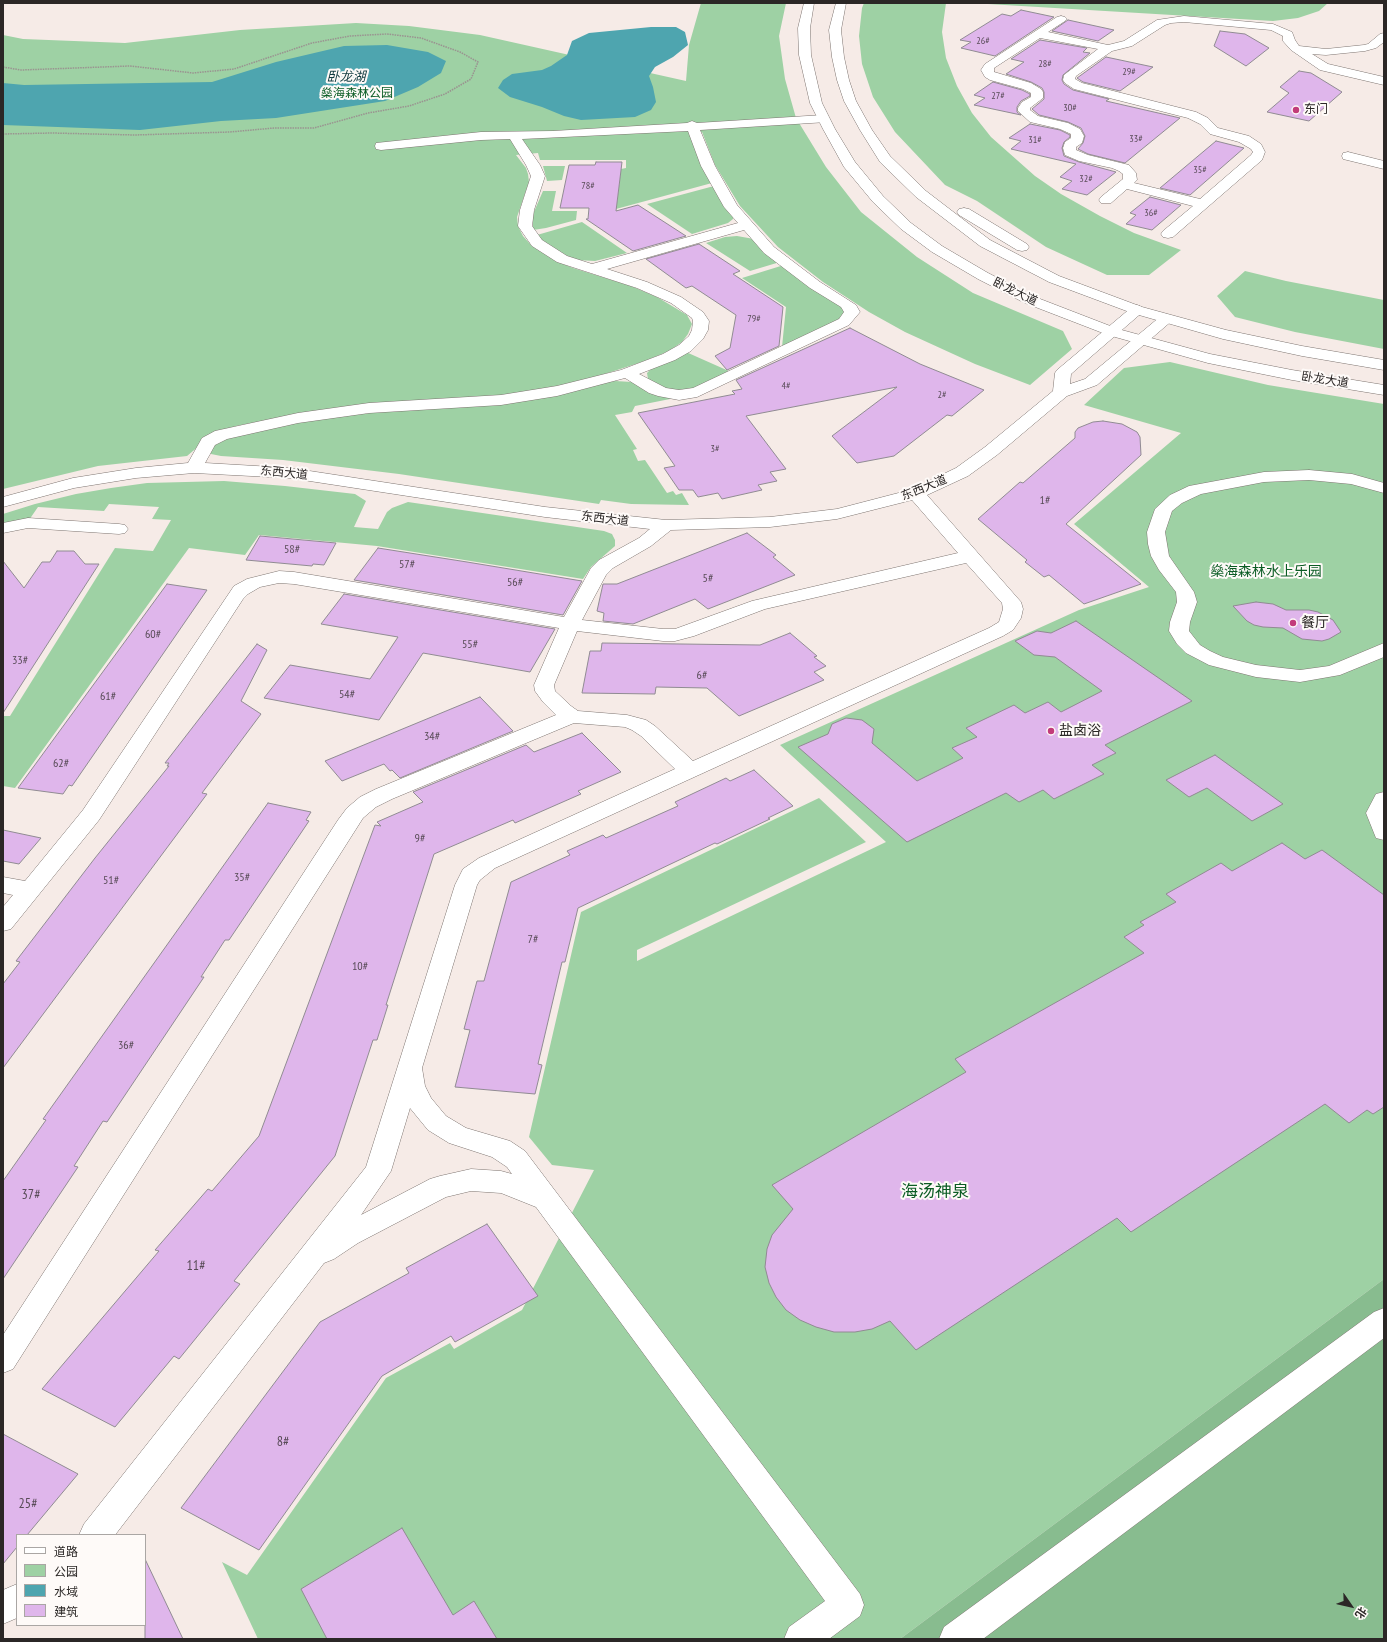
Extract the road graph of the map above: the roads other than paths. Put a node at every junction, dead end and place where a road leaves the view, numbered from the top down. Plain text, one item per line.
1 (809, 3) edge
2 (841, 3) edge
3 (1061, 19) dead end
4 (1039, 34) junction
5 (1384, 36) edge
6 (1293, 46) junction
7 (1108, 48) junction
8 (1326, 52) junction
9 (1317, 62) junction
10 (1384, 81) edge
11 (823, 119) junction
12 (692, 125) junction
13 (513, 135) junction
14 (381, 146) dead end
15 (1348, 156) dead end
16 (1384, 165) edge
17 (1125, 185) junction
18 (1106, 200) dead end
19 (1203, 204) junction
20 (747, 224) junction
21 (1168, 234) dead end
22 (592, 269) junction
23 (1137, 310) junction
24 (1166, 319) junction
25 (1113, 332) junction
26 (1142, 341) junction
27 (1384, 365) edge
28 (627, 373) junction
29 (1384, 390) edge
30 (1061, 393) junction
31 (194, 468) junction
32 (1384, 488) edge
33 (916, 494) junction
34 (3, 502) edge
35 (666, 525) junction
36 (3, 528) edge
37 (119, 529) dead end
38 (971, 556) junction
39 (570, 624) junction
40 (1384, 648) edge
41 (572, 716) junction
42 (690, 771) junction
43 (1384, 799) edge
44 (1384, 833) edge
45 (3, 884) edge
46 (30, 890) junction
47 (3, 923) edge
48 (410, 1068) junction
49 (546, 1200) junction
50 (306, 1266) junction
51 (1384, 1321) edge
52 (3, 1360) edge
53 (96, 1534) edge
54 (16, 1601) edge
55 (3, 1608) edge
56 (801, 1639) edge
57 (956, 1639) edge

1 - 11 main road, 卧龙大道
2 - 23 main road, 卧龙大道
3 - 4 main road
4 - 7 main road
4 - 17 main road
5 - 8 main road
6 - 7 main road
6 - 8 main road
6 - 9 main road
7 - 19 main road
8 - 9 main road
9 - 10 main road
11 - 12 main road
11 - 25 main road, 卧龙大道
12 - 13 main road
12 - 20 main road
13 - 14 main road
13 - 22 main road
15 - 16 main road
17 - 18 main road
17 - 19 main road
19 - 21 main road
20 - 22 main road
20 - 28 main road
22 - 28 main road
23 - 24 main road, 卧龙大道
23 - 25 main road
24 - 26 main road, 东西大道
24 - 27 main road, 卧龙大道
25 - 26 main road, 卧龙大道
25 - 30 main road
26 - 29 main road, 卧龙大道
26 - 30 main road, 东西大道
28 - 31 main road
30 - 33 main road, 东西大道
31 - 34 main road, 东西大道
31 - 35 main road, 东西大道
32 - 40 main road
33 - 35 main road, 东西大道
33 - 38 main road
35 - 39 main road
36 - 37 main road
38 - 39 main road
38 - 42 main road
39 - 41 main road
39 - 46 main road
41 - 42 main road
41 - 52 main road
42 - 48 main road
43 - 44 main road
45 - 46 main road
46 - 47 main road
48 - 49 main road
48 - 50 main road
49 - 50 main road
49 - 56 main road
50 - 53 main road
51 - 57 main road
54 - 55 main road

